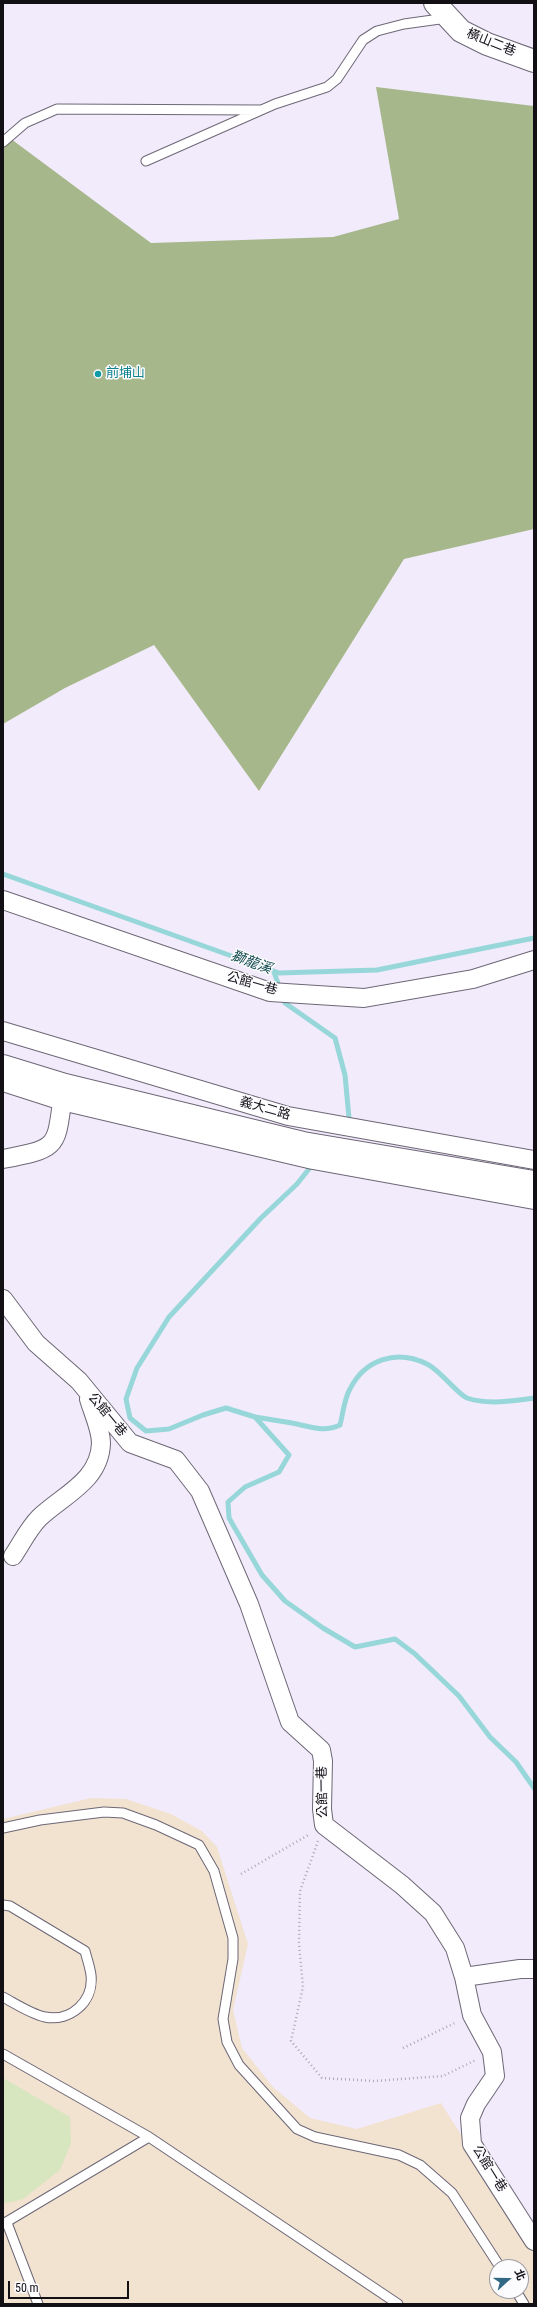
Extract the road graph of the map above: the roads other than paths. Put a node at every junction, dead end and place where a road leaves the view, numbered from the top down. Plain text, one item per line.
1 (441, 11) edge
2 (534, 61) edge
3 (263, 110) junction
4 (3, 142) edge
5 (146, 161) dead end
6 (3, 900) edge
7 (534, 960) edge
8 (3, 1031) edge
9 (3, 1066) edge
10 (3, 1082) edge
11 (64, 1093) junction
12 (3, 1159) edge
13 (534, 1160) edge
14 (534, 1182) edge
15 (534, 1200) edge
16 (3, 1299) edge
17 (79, 1381) junction
18 (13, 1556) dead end
19 (3, 1828) edge
20 (3, 1905) edge
21 (534, 1969) edge
22 (464, 1977) junction
23 (3, 1997) edge
24 (3, 2054) edge
25 (149, 2137) junction
26 (5, 2223) edge
27 (534, 2240) edge
28 (495, 2259) edge
29 (38, 2304) edge
30 (398, 2304) edge

1 - 2 street, 橫山二巷
1 - 3 lane
3 - 4 lane
3 - 5 lane
6 - 7 street, 公館一巷
8 - 13 street, 義大二路
9 - 11 street, 義大二路
10 - 11 street, 義大二路
11 - 12 street
11 - 14 street, 義大二路
11 - 15 street, 義大二路
16 - 17 street, 公館一巷
17 - 18 street
17 - 22 street, 公館一巷
19 - 28 lane
20 - 23 lane
21 - 22 street
22 - 27 street, 公館一巷
24 - 25 lane
25 - 26 lane
25 - 30 lane
26 - 29 lane

